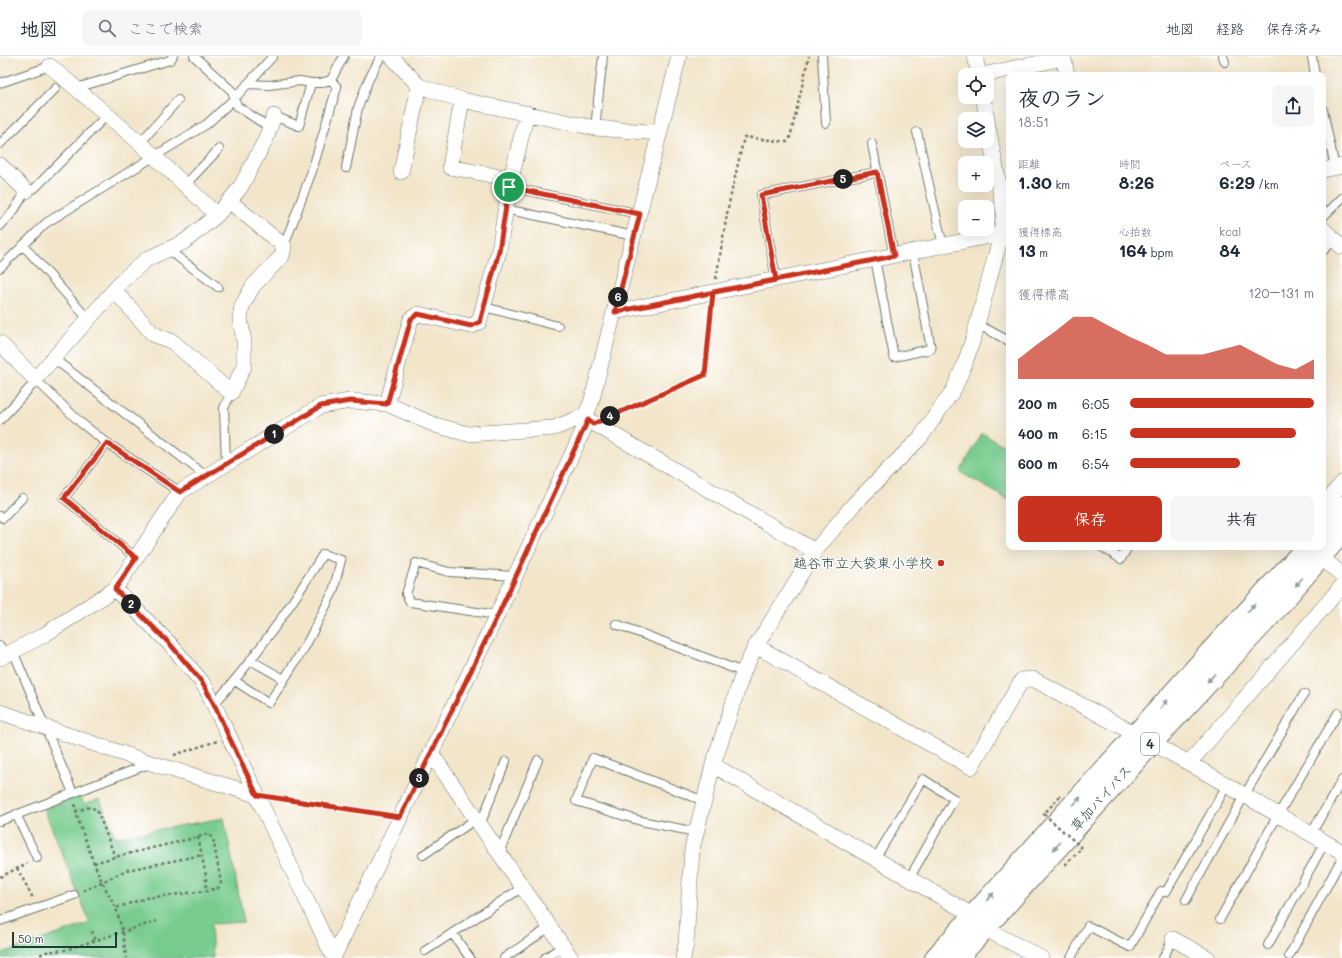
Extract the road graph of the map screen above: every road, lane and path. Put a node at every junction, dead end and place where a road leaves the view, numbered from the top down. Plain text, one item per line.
1 (173, 56) edge
2 (194, 56) edge
3 (344, 56) edge
4 (381, 56) edge
5 (391, 56) edge
6 (603, 56) edge
7 (679, 56) edge
8 (809, 56) edge
9 (822, 56) edge
10 (975, 56) edge
11 (271, 57) edge
12 (1063, 57) edge
13 (1312, 57) dead end
14 (50, 66) joint
15 (977, 68) edge
16 (994, 72) edge
17 (1066, 72) edge
18 (1314, 72) edge
19 (331, 80) junction
20 (0, 83) edge
21 (311, 83) junction
22 (247, 84) junction
23 (419, 86) junction
24 (56, 88) dead end
25 (76, 88) junction
26 (235, 98) junction
27 (178, 100) dead end
28 (462, 100) junction
29 (527, 113) junction
30 (107, 115) junction
31 (272, 122) junction
32 (826, 123) dead end
33 (1326, 127) edge
34 (595, 128) junction
35 (917, 132) dead end
36 (660, 133) junction
37 (140, 143) junction
38 (0, 144) edge
39 (872, 144) dead end
40 (992, 148) edge
41 (219, 149) dead end
42 (154, 156) junction
43 (1, 167) edge
44 (346, 168) dead end
45 (1333, 168) edge
46 (401, 172) dead end
47 (877, 172) junction
48 (510, 183) junction
49 (185, 185) junction
50 (26, 191) junction
51 (1342, 198) edge
52 (229, 201) junction
53 (506, 209) junction
54 (640, 214) junction
55 (1326, 214) edge
56 (218, 215) junction
57 (0, 226) edge
58 (1326, 232) edge
59 (634, 236) junction
60 (1005, 238) edge
61 (1338, 243) edge
62 (23, 245) junction
63 (284, 246) junction
64 (943, 246) junction
65 (167, 249) junction
66 (1326, 249) edge
67 (912, 252) junction
68 (894, 256) junction
69 (875, 259) junction
70 (0, 268) edge
71 (776, 280) junction
72 (218, 287) dead end
73 (114, 290) junction
74 (713, 292) junction
75 (484, 307) junction
76 (615, 312) junction
77 (88, 319) junction
78 (977, 324) junction
79 (558, 326) dead end
80 (1006, 339) edge
81 (0, 343) edge
82 (54, 358) junction
83 (36, 379) junction
84 (231, 394) junction
85 (387, 404) junction
86 (0, 420) edge
87 (589, 420) junction
88 (107, 443) junction
89 (226, 463) junction
90 (206, 476) junction
91 (1342, 483) edge
92 (180, 492) junction
93 (22, 498) dead end
94 (1326, 502) edge
95 (1342, 507) edge
96 (0, 516) edge
97 (1326, 526) edge
98 (1342, 531) edge
99 (1326, 541) edge
100 (815, 550) junction
101 (1107, 550) edge
102 (1126, 550) edge
103 (1312, 550) edge
104 (136, 558) junction
105 (1342, 575) edge
106 (516, 576) junction
107 (1342, 586) edge
108 (115, 589) junction
109 (498, 615) junction
110 (616, 624) dead end
111 (756, 646) junction
112 (5, 652) edge
113 (250, 660) junction
114 (743, 672) junction
115 (284, 679) junction
116 (236, 681) junction
117 (1304, 694) dead end
118 (214, 704) junction
119 (0, 712) edge
120 (1338, 712) dead end
121 (46, 727) junction
122 (229, 737) junction
123 (1144, 739) junction
124 (431, 753) junction
125 (538, 760) dead end
126 (151, 762) junction
127 (506, 762) dead end
128 (1189, 763) junction
129 (713, 765) junction
130 (1342, 780) edge
131 (1227, 786) junction
132 (73, 793) junction
133 (257, 795) junction
134 (1060, 796) dead end
135 (1244, 796) junction
136 (704, 801) junction
137 (75, 811) junction
138 (16, 814) junction
139 (1278, 815) junction
140 (400, 817) junction
141 (0, 821) edge
142 (478, 822) junction
143 (696, 832) junction
144 (1311, 834) junction
145 (198, 837) junction
146 (1325, 842) junction
147 (1342, 852) edge
148 (499, 853) junction
149 (202, 855) junction
150 (423, 855) dead end
151 (115, 857) junction
152 (37, 858) joint
153 (1342, 858) edge
154 (875, 859) junction
155 (94, 863) junction
156 (1064, 866) dead end
157 (17, 868) junction
158 (0, 877) edge
159 (910, 879) junction
160 (102, 882) junction
161 (522, 887) junction
162 (206, 891) junction
163 (74, 895) joint
164 (1186, 900) dead end
165 (38, 908) junction
166 (116, 908) junction
167 (1220, 919) dead end
168 (0, 921) edge
169 (157, 921) dead end
170 (979, 922) junction
171 (550, 927) junction
172 (92, 931) dead end
173 (123, 933) junction
174 (452, 934) junction
175 (1173, 939) joint
176 (95, 941) junction
177 (1268, 945) dead end
178 (425, 951) dead end
179 (567, 952) edge
180 (1289, 956) dead end
181 (334, 957) edge
182 (35, 958) edge
183 (126, 958) edge
184 (470, 958) edge
185 (504, 958) edge
186 (545, 958) edge
187 (683, 958) edge
188 (936, 958) edge
189 (957, 958) edge
190 (1041, 958) edge
191 (1071, 958) edge
192 (1163, 958) edge
193 (1208, 958) edge

1 - 25 lane
2 - 26 lane
3 - 19 lane
4 - 44 lane
5 - 23 street
6 - 34 lane
7 - 36 street
8 - 74 path
9 - 32 lane
10 - 15 street
11 - 22 lane
12 - 16 street
12 - 17 street
13 - 18 lane
14 - 20 lane
14 - 25 street
19 - 21 lane
19 - 63 lane
21 - 22 lane
21 - 31 lane
22 - 26 lane
23 - 28 street
23 - 46 street
24 - 38 lane
25 - 30 street
26 - 31 lane
26 - 42 lane
27 - 37 lane
28 - 29 street
28 - 48 street
29 - 34 street
29 - 48 street
30 - 37 street
30 - 50 lane
31 - 52 street
33 - 45 lane
34 - 36 street
35 - 64 lane
36 - 54 street
37 - 42 street
39 - 47 lane
40 - 60 street
41 - 49 lane
42 - 49 street
42 - 62 lane
43 - 50 street
47 - 68 lane
47 - 71 lane
48 - 53 street
48 - 54 lane
49 - 56 street
50 - 57 lane
51 - 55 lane
52 - 56 street
52 - 63 street
53 - 59 lane
53 - 75 street
54 - 59 street
56 - 65 street
58 - 61 street
59 - 76 street
60 - 64 street
60 - 78 street
61 - 66 lane
62 - 70 lane
62 - 77 lane
63 - 84 street
64 - 67 street
65 - 72 lane
65 - 73 street
67 - 68 street
67 - 69 lane
68 - 69 street
69 - 71 street
71 - 74 street
73 - 77 street
73 - 84 street
74 - 76 street
74 - 87 path
75 - 79 lane
75 - 85 street
76 - 87 street
77 - 82 street
78 - 80 lane
78 - 100 street
81 - 83 street
82 - 83 street
82 - 90 lane
83 - 86 lane
83 - 88 lane
84 - 89 lane
85 - 87 street
85 - 89 street
87 - 100 street
87 - 106 street
88 - 92 lane
88 - 104 lane
89 - 90 street
90 - 92 street
91 - 94 street
92 - 104 street
93 - 96 lane
95 - 97 highway
98 - 99 highway, 草加バイパス / 4
100 - 111 street
101 - 102 lane
103 - 105 street
103 - 123 highway, 草加バイパス / 4
104 - 108 street
106 - 109 street
106 - 109 lane
107 - 128 street
108 - 112 street
108 - 118 street
109 - 124 street
110 - 114 lane
111 - 114 street
111 - 123 street
112 - 121 lane
113 - 115 lane
113 - 115 lane
113 - 116 lane
114 - 129 street
115 - 116 lane
116 - 118 lane
117 - 135 lane
118 - 122 street
119 - 121 street
120 - 139 lane
121 - 126 street
121 - 132 lane
122 - 126 path
122 - 133 street
123 - 128 street
123 - 170 highway, 草加バイパス / 4
124 - 140 street
124 - 142 street
125 - 148 lane
126 - 132 lane
126 - 133 street
127 - 142 lane
128 - 131 street
129 - 136 street
129 - 154 street
130 - 144 lane
131 - 135 street
131 - 191 lane
132 - 137 path
132 - 138 lane
133 - 140 path
133 - 181 street
134 - 156 path, bridge
135 - 139 street
135 - 164 lane
136 - 143 street
136 - 143 lane
137 - 151 path
137 - 155 path
138 - 141 lane
138 - 152 lane
139 - 144 street
139 - 167 lane
140 - 181 street
142 - 148 street
142 - 150 lane
143 - 187 street
144 - 146 street
145 - 149 path
145 - 151 path
145 - 162 path
146 - 147 street
146 - 177 lane
148 - 161 street
149 - 160 path
149 - 162 path
151 - 155 path
152 - 157 path
153 - 180 lane
154 - 159 street
154 - 159 lane
155 - 160 path
157 - 158 path
157 - 165 path
159 - 170 street
160 - 163 path
160 - 166 path
161 - 171 street
161 - 174 lane
162 - 166 path
163 - 165 lane
165 - 168 lane
166 - 173 path
169 - 173 path
170 - 188 highway, 草加バイパス / 4
170 - 189 highway, 草加バイパス / 4
170 - 190 street
171 - 179 street
171 - 185 lane
172 - 176 path
173 - 176 path
173 - 183 path
174 - 178 lane
174 - 184 lane
175 - 192 lane
175 - 193 street
176 - 182 path
179 - 186 lane

